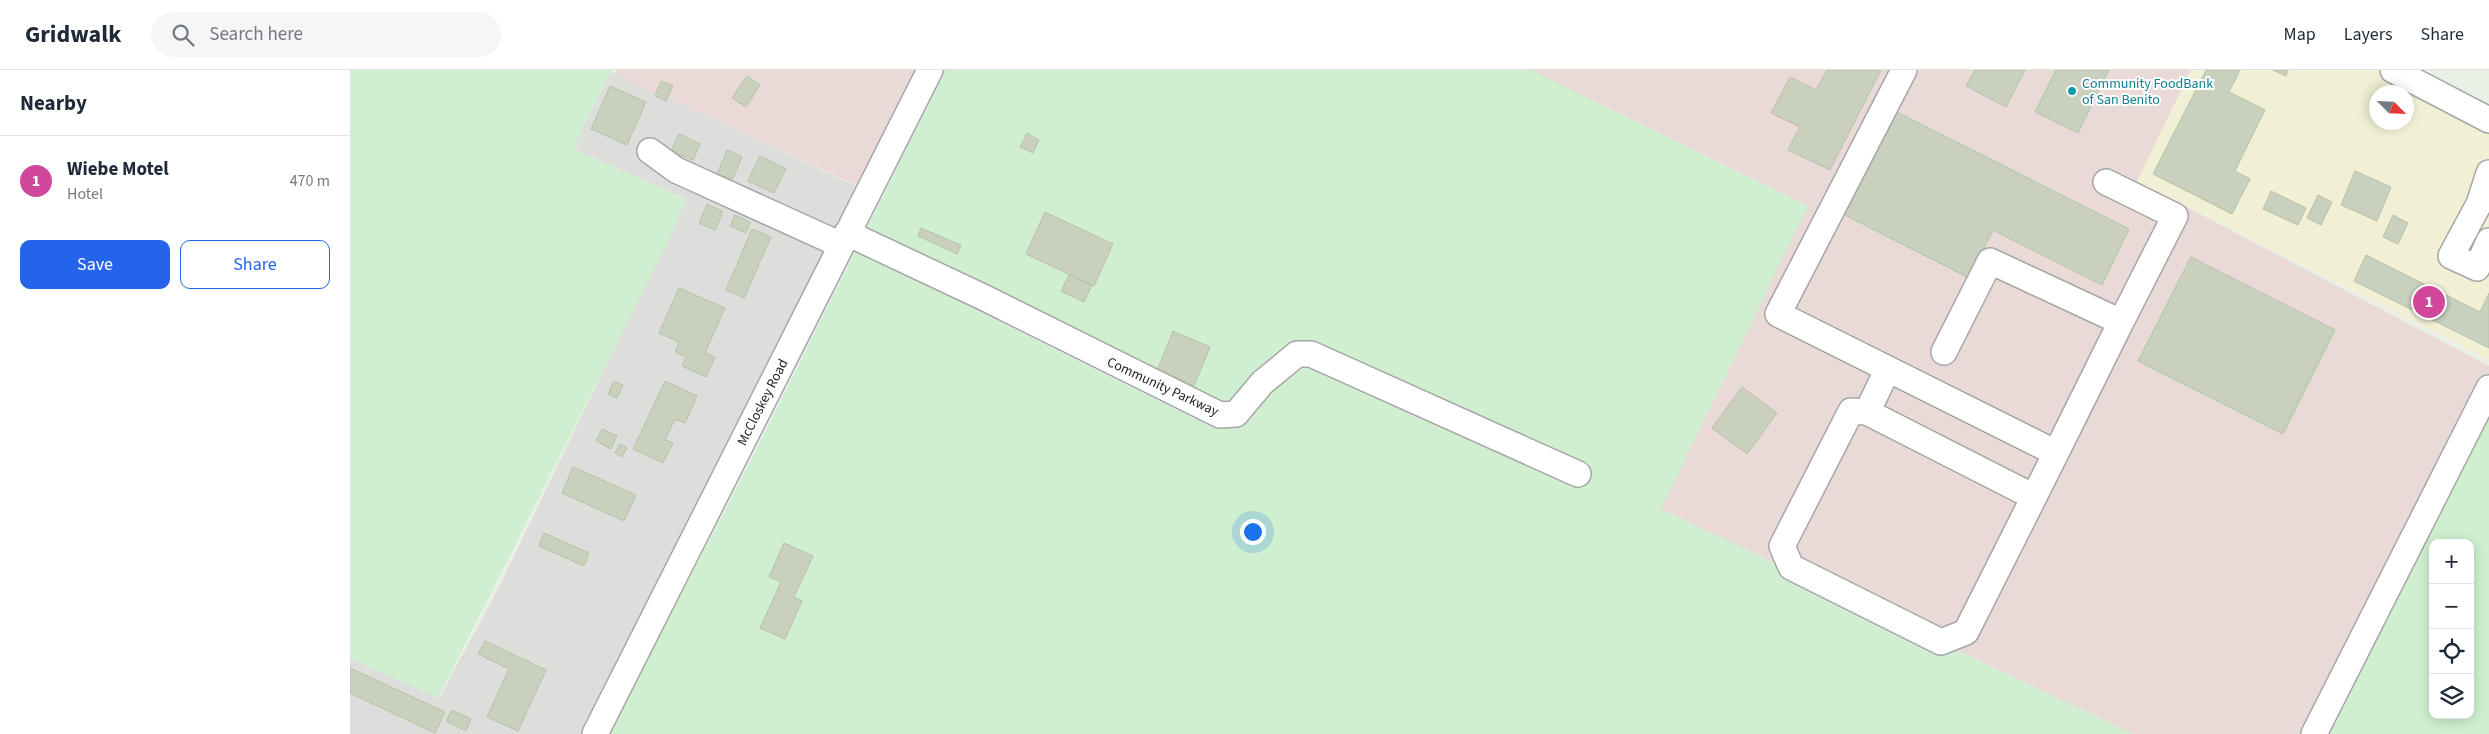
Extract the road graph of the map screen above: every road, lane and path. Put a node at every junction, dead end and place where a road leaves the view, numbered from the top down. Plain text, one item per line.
1 (930, 70) edge
2 (1904, 70) edge
3 (2393, 70) edge
4 (2489, 120) edge
5 (650, 150) dead end
6 (2489, 173) edge
7 (2106, 182) dead end
8 (844, 239) junction
9 (2489, 241) edge
10 (2122, 322) junction
11 (1944, 352) dead end
12 (1888, 370) junction
13 (2489, 388) edge
14 (1868, 412) junction
15 (2056, 453) junction
16 (1578, 474) dead end
17 (2034, 497) junction
18 (595, 734) edge
19 (2314, 734) edge

1 - 8 street, McCloskey Road
2 - 12 street
3 - 4 street
5 - 8 street, Community Parkway
6 - 9 street
7 - 10 street
8 - 16 street, Community Parkway
8 - 18 street, McCloskey Road
10 - 11 street
10 - 15 street
12 - 14 street
12 - 15 street
13 - 19 street
14 - 17 street
14 - 17 street
15 - 17 street

